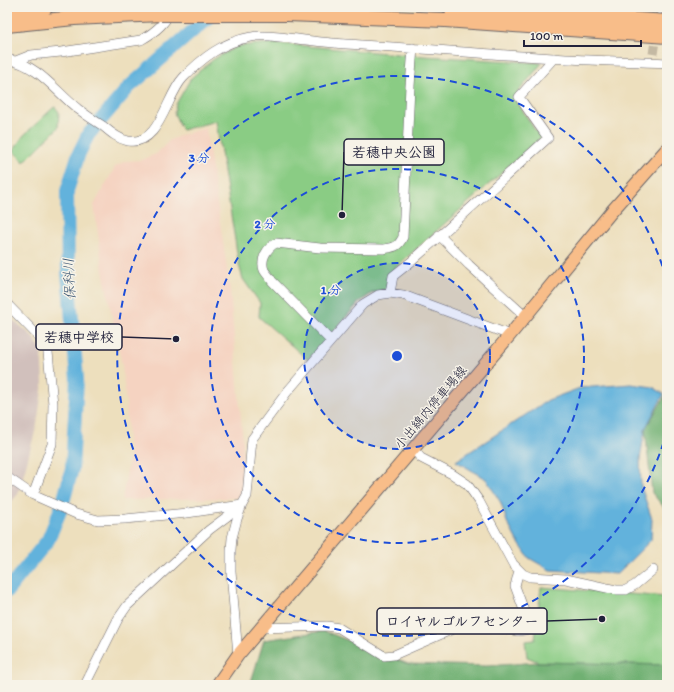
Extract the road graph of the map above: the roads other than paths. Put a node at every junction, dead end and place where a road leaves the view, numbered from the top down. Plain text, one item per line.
1 (46, 7) edge
2 (174, 7) edge
3 (450, 7) edge
4 (7, 11) edge
5 (667, 22) edge
6 (7, 25) edge
7 (667, 36) edge
8 (413, 48) junction
9 (554, 58) junction
10 (11, 60) edge
11 (667, 63) edge
12 (667, 149) edge
13 (439, 235) junction
14 (390, 293) junction
15 (7, 304) edge
16 (525, 316) junction
17 (510, 335) junction
18 (331, 341) junction
19 (413, 449) junction
20 (7, 477) edge
21 (33, 495) junction
22 (242, 505) junction
23 (519, 570) junction
24 (653, 570) dead end
25 (261, 628) junction
26 (238, 655) junction
27 (85, 685) edge
28 (217, 685) edge

1 - 4 highway
2 - 10 street
3 - 5 highway
6 - 7 highway, bridge
8 - 9 street
8 - 10 street
8 - 18 street
9 - 11 street
9 - 13 street
12 - 16 main road, 小出綿内停車場線
13 - 14 street
13 - 16 street
14 - 17 street
14 - 18 street
15 - 21 street
16 - 17 main road, 小出綿内停車場線
17 - 19 main road, 小出綿内停車場線
18 - 22 street
19 - 23 street
19 - 25 main road, 小出綿内停車場線
20 - 21 street
21 - 22 street
22 - 26 street
22 - 27 street
23 - 24 street
23 - 25 street
25 - 26 main road, 小出綿内停車場線
26 - 28 main road, 小出綿内停車場線

